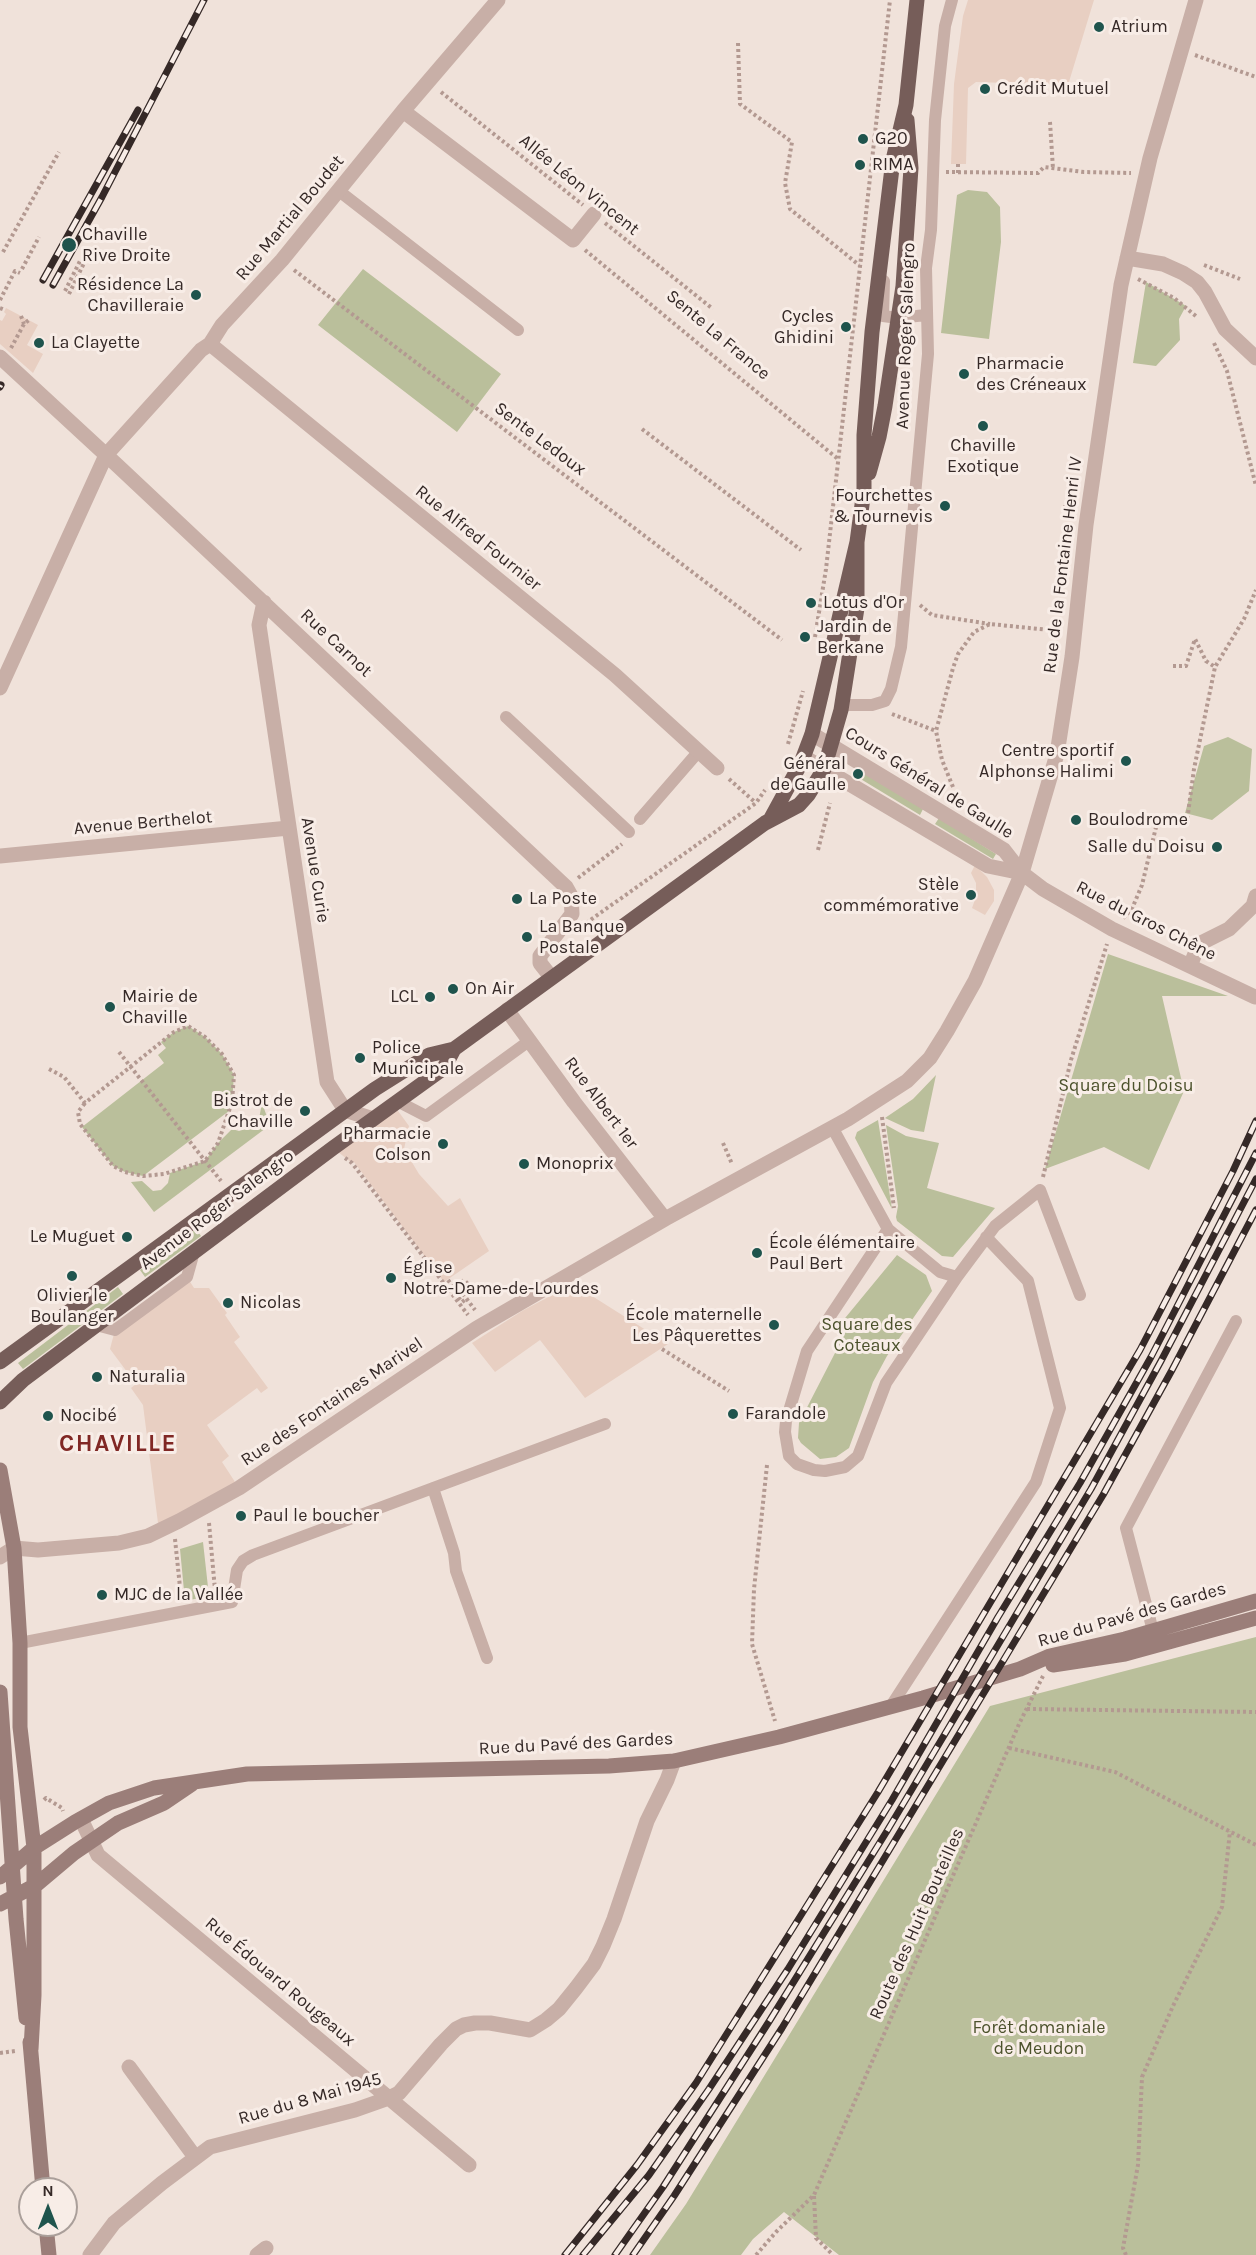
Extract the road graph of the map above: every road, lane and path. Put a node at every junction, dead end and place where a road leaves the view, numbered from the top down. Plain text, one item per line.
1 (498, 0) edge
2 (890, 0) edge
3 (917, 0) edge
4 (952, 0) edge
5 (1196, 0) edge
6 (738, 43) dead end
7 (1181, 50) junction
8 (1256, 77) edge
9 (428, 82) junction
10 (906, 105) junction
11 (403, 111) junction
12 (1050, 122) dead end
13 (59, 152) dead end
14 (911, 162) junction
15 (958, 164) dead end
16 (1053, 169) junction
17 (958, 173) junction
18 (1122, 174) dead end
19 (933, 175) junction
20 (339, 192) junction
21 (594, 214) junction
22 (39, 237) dead end
23 (573, 240) junction
24 (3, 252) dead end
25 (881, 256) junction
26 (83, 260) dead end
27 (282, 260) junction
28 (859, 266) junction
29 (1125, 266) junction
30 (67, 292) dead end
31 (0, 300) edge
32 (0, 308) edge
33 (712, 309) dead end
34 (5, 310) dead end
35 (926, 315) junction
36 (21, 316) dead end
37 (898, 318) junction
38 (29, 320) dead end
39 (1200, 320) dead end
40 (24, 324) junction
41 (518, 330) dead end
42 (1212, 339) dead end
43 (210, 344) junction
44 (5, 353) edge
45 (1256, 358) edge
46 (642, 429) dead end
47 (106, 455) junction
48 (838, 460) junction
49 (1256, 486) edge
50 (864, 490) junction
51 (857, 542) junction
52 (801, 550) dead end
53 (821, 565) dead end
54 (826, 569) junction
55 (1256, 590) edge
56 (918, 599) dead end
57 (1254, 599) edge
58 (264, 602) junction
59 (990, 624) junction
60 (1075, 633) junction
61 (815, 638) dead end
62 (782, 640) dead end
63 (1173, 666) dead end
64 (1215, 667) junction
65 (0, 688) edge
66 (804, 688) dead end
67 (843, 705) junction
68 (872, 705) junction
69 (506, 717) dead end
70 (936, 731) junction
71 (812, 734) junction
72 (832, 746) junction
73 (699, 751) junction
74 (785, 754) dead end
75 (804, 757) junction
76 (717, 768) joint
77 (824, 769) junction
78 (769, 784) dead end
79 (953, 787) dead end
80 (756, 803) junction
81 (830, 803) dead end
82 (640, 819) dead end
83 (770, 820) junction
84 (289, 828) junction
85 (629, 832) joint
86 (818, 850) dead end
87 (0, 856) edge
88 (1022, 873) junction
89 (566, 887) junction
90 (1256, 896) edge
91 (583, 925) dead end
92 (1112, 929) junction
93 (1190, 966) junction
94 (550, 977) junction
95 (1254, 998) dead end
96 (507, 1010) junction
97 (529, 1041) junction
98 (454, 1049) junction
99 (119, 1052) dead end
100 (130, 1067) junction
101 (49, 1069) dead end
102 (879, 1099) junction
103 (397, 1101) junction
104 (85, 1103) junction
105 (345, 1110) junction
106 (373, 1119) junction
107 (832, 1127) junction
108 (723, 1143) dead end
109 (333, 1148) junction
110 (205, 1161) junction
111 (738, 1178) junction
112 (1040, 1190) junction
113 (231, 1193) junction
114 (665, 1218) junction
115 (888, 1229) junction
116 (986, 1237) junction
117 (957, 1277) junction
118 (1080, 1295) dead end
119 (466, 1299) junction
120 (1236, 1321) dead end
121 (473, 1323) junction
122 (662, 1349) dead end
123 (0, 1362) edge
124 (729, 1391) dead end
125 (0, 1402) edge
126 (605, 1424) dead end
127 (767, 1465) dead end
128 (0, 1470) edge
129 (433, 1488) junction
130 (207, 1504) junction
131 (174, 1524) junction
132 (14, 1548) junction
133 (0, 1557) edge
134 (1256, 1601) edge
135 (217, 1606) junction
136 (182, 1611) junction
137 (1256, 1618) edge
138 (1153, 1631) junction
139 (20, 1643) junction
140 (487, 1658) dead end
141 (1048, 1666) junction
142 (1020, 1669) junction
143 (0, 1692) edge
144 (891, 1707) junction
145 (1027, 1709) junction
146 (1256, 1712) edge
147 (779, 1737) junction
148 (1009, 1749) junction
149 (674, 1761) junction
150 (194, 1782) junction
151 (30, 1812) junction
152 (74, 1822) junction
153 (1230, 1831) junction
154 (92, 1841) junction
155 (1256, 1845) edge
156 (34, 1848) junction
157 (13, 1867) junction
158 (0, 1877) edge
159 (36, 1885) junction
160 (15, 1898) junction
161 (0, 1904) edge
162 (31, 2049) junction
163 (129, 2067) dead end
164 (388, 2098) junction
165 (195, 2157) junction
166 (469, 2165) dead end
167 (42, 2177) edge
168 (814, 2195) junction
169 (47, 2237) edge
170 (93, 2254) edge
171 (49, 2255) edge
172 (756, 2255) edge
173 (833, 2255) edge
174 (1126, 2255) edge

1 - 9 street, Rue Martial Boudet
2 - 28 path
3 - 10 main road, Avenue Roger Salengro
4 - 19 lane, Avenue Roger Salengro
5 - 7 street, Rue de la Fontaine Henri IV
6 - 28 path
7 - 8 path
7 - 29 street, Rue de la Fontaine Henri IV
9 - 11 street, Rue Martial Boudet
9 - 21 path, Allée Léon Vincent
10 - 14 main road, Avenue Roger Salengro
10 - 25 main road, Avenue Roger Salengro
11 - 20 street, Rue Martial Boudet
11 - 23 street
12 - 16 path
13 - 24 path
14 - 19 lane
14 - 37 main road, Avenue Roger Salengro
15 - 17 path
16 - 17 path
16 - 18 path
17 - 19 path
19 - 35 lane, Avenue Roger Salengro
20 - 27 street, Rue Martial Boudet
20 - 41 lane
21 - 23 street
21 - 33 path, Allée Léon Vincent
22 - 31 path
23 - 48 path, Sente La France
25 - 37 lane
25 - 50 main road, Avenue Roger Salengro
26 - 30 path
27 - 43 street, Rue Martial Boudet
27 - 62 path, Sente Ledoux
28 - 48 path
29 - 39 path
29 - 45 street
29 - 60 street, Rue de la Fontaine Henri IV
32 - 34 path
35 - 37 lane
35 - 68 lane, Avenue Roger Salengro
36 - 40 path
37 - 50 main road, Avenue Roger Salengro
38 - 40 path
40 - 44 path
42 - 49 path
43 - 47 street, Rue Martial Boudet
43 - 73 street, Rue Alfred Fournier
44 - 47 street, Rue Carnot
46 - 52 path
47 - 58 street, Rue Carnot
47 - 65 street, Rue Martial Boudet
48 - 54 path
50 - 51 main road, Avenue Roger Salengro
51 - 67 main road, Avenue Roger Salengro
51 - 71 main road, Avenue Roger Salengro
53 - 54 path
54 - 61 path
55 - 57 path
56 - 59 path
57 - 64 path
58 - 84 street, Avenue Curie
58 - 89 street, Rue Carnot
59 - 60 path
59 - 70 path
60 - 88 street, Rue de la Fontaine Henri IV
63 - 64 path
64 - 92 path
66 - 74 path
67 - 68 lane
67 - 72 main road, Avenue Roger Salengro
68 - 70 path
69 - 85 lane
70 - 79 path
71 - 72 street, Cours Général de Gaulle
71 - 75 main road, Avenue Roger Salengro
72 - 77 main road, Avenue Roger Salengro
72 - 88 street, Cours Général de Gaulle
73 - 76 street, Rue Alfred Fournier
73 - 82 lane
75 - 77 street, Cours Général de Gaulle
75 - 83 main road, Avenue Roger Salengro
76 - 80 path
77 - 83 main road, Avenue Roger Salengro
77 - 88 street, Cours Général de Gaulle
78 - 80 path
80 - 91 path
81 - 86 path
83 - 94 main road, Avenue Roger Salengro
84 - 87 street, Avenue Berthelot
84 - 105 street, Avenue Curie
85 - 89 path
88 - 92 street, Rue du Gros Chêne
88 - 102 street, Rue de la Fontaine Henri IV
89 - 94 street
90 - 93 street
92 - 93 street, Rue du Gros Chêne
92 - 112 path
93 - 95 street, Rue du Gros Chêne
94 - 96 main road, Avenue Roger Salengro
96 - 97 street, Rue Albert 1er
96 - 98 main road, Avenue Roger Salengro
97 - 103 lane
97 - 114 street, Rue Albert 1er
98 - 103 main road, Avenue Roger Salengro
98 - 105 main road, Avenue Roger Salengro
99 - 100 path
100 - 104 path
100 - 110 path
100 - 110 path
101 - 104 path
102 - 107 street, Rue des Fontaines Marivel
102 - 115 path
103 - 106 main road, Avenue Roger Salengro
104 - 110 path
105 - 106 street
105 - 113 main road, Avenue Roger Salengro
106 - 109 main road, Avenue Roger Salengro
107 - 111 street, Rue des Fontaines Marivel
107 - 115 lane
108 - 111 path
109 - 121 path
109 - 125 main road, Avenue Roger Salengro
110 - 113 path
111 - 114 street, Rue des Fontaines Marivel
112 - 116 lane
112 - 118 lane
113 - 123 main road, Avenue Roger Salengro
114 - 121 street, Rue des Fontaines Marivel
115 - 117 lane
115 - 117 lane
116 - 117 lane
116 - 144 lane
119 - 119 path
119 - 121 path
120 - 138 lane
121 - 130 street, Rue des Fontaines Marivel
122 - 124 path
126 - 129 lane
127 - 147 path
128 - 132 main road
129 - 135 lane
129 - 140 lane
130 - 131 street, Rue des Fontaines Marivel
130 - 135 path
131 - 132 street, Rue des Fontaines Marivel
131 - 136 path
132 - 133 street
132 - 139 main road
134 - 138 main road, Rue du Pavé des Gardes
135 - 136 lane
136 - 139 lane
137 - 141 main road, Rue du Pavé des Gardes
138 - 142 main road, Rue du Pavé des Gardes
139 - 151 main road
141 - 142 main road, Rue du Pavé des Gardes
141 - 145 path, Route des Huit Bouteilles
142 - 144 main road, Rue du Pavé des Gardes
143 - 157 main road
144 - 147 main road, Rue du Pavé des Gardes
145 - 146 path
145 - 148 path, Route des Huit Bouteilles
147 - 149 main road, Rue du Pavé des Gardes
148 - 153 path
148 - 168 path, Route des Huit Bouteilles
149 - 150 main road, Rue du Pavé des Gardes
149 - 164 street, Rue du 8 Mai 1945
150 - 152 main road, Rue du Pavé des Gardes
150 - 154 main road, Rue du Pavé des Gardes
151 - 152 path
151 - 156 main road
152 - 154 street, Rue Édouard Rougeaux
152 - 156 main road, Rue du Pavé des Gardes
153 - 155 path
153 - 174 path
154 - 159 main road, Rue du Pavé des Gardes
154 - 164 street, Rue Édouard Rougeaux
156 - 157 main road, Rue du Pavé des Gardes
156 - 159 main road
157 - 158 main road, Rue du Pavé des Gardes
157 - 160 main road
159 - 160 main road, Rue du Pavé des Gardes
159 - 162 main road
160 - 161 main road, Rue du Pavé des Gardes
160 - 162 main road
162 - 167 main road
163 - 165 street
164 - 165 street, Rue du 8 Mai 1945
164 - 166 street, Rue Édouard Rougeaux
165 - 170 street, Rue du 8 Mai 1945
168 - 172 path
168 - 173 path
169 - 171 main road

